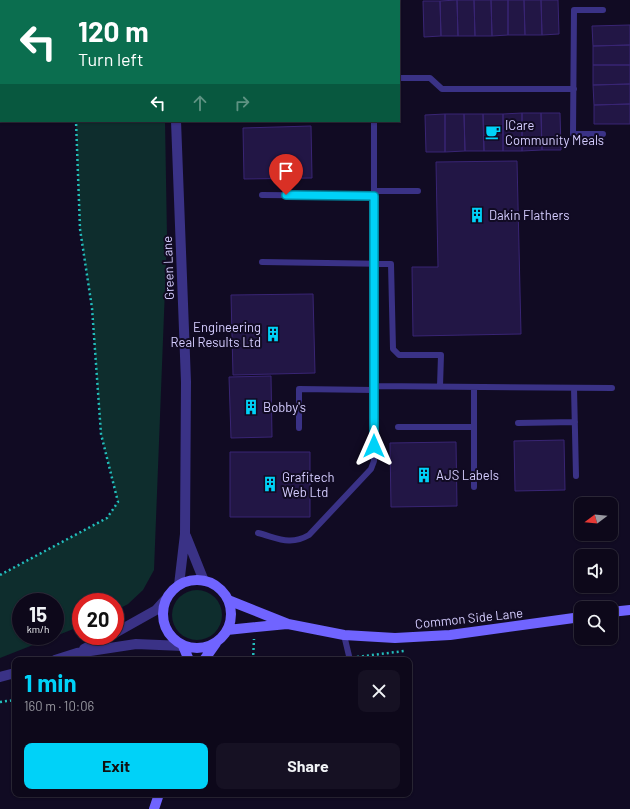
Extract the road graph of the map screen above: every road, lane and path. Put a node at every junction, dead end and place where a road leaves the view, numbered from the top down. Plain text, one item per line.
1 (603, 10) dead end
2 (400, 78) edge
3 (574, 89) junction
4 (76, 122) edge
5 (176, 122) edge
6 (374, 122) edge
7 (603, 134) dead end
8 (418, 191) dead end
9 (374, 194) junction
10 (262, 195) dead end
11 (262, 262) dead end
12 (374, 263) junction
13 (440, 386) junction
14 (474, 387) junction
15 (374, 388) junction
16 (574, 388) junction
17 (612, 388) dead end
18 (575, 422) junction
19 (518, 423) dead end
20 (398, 427) dead end
21 (299, 428) dead end
22 (474, 428) junction
23 (576, 476) dead end
24 (474, 487) dead end
25 (258, 533) dead end
26 (185, 534) junction
27 (0, 575) edge
28 (204, 581) junction
29 (179, 585) junction
30 (165, 600) junction
31 (228, 600) junction
32 (630, 610) edge
33 (618, 611) edge
34 (574, 618) edge
35 (288, 624) junction
36 (124, 628) edge
37 (255, 628) junction
38 (227, 630) junction
39 (344, 635) junction
40 (216, 643) junction
41 (92, 645) edge
42 (183, 646) junction
43 (405, 651) dead end
44 (77, 653) junction
45 (64, 657) edge
46 (188, 657) edge
47 (206, 657) edge
48 (253, 657) edge
49 (350, 657) edge
50 (364, 657) edge
51 (12, 673) edge
52 (0, 677) edge
53 (12, 700) edge
54 (0, 702) edge
55 (158, 797) edge
56 (154, 809) edge

1 - 3 lane
2 - 3 lane
3 - 7 lane
4 - 27 path
5 - 26 street, Green Lane
6 - 9 lane
8 - 9 lane
9 - 10 lane
9 - 12 lane
11 - 12 lane
12 - 13 lane
12 - 15 lane
13 - 14 lane
13 - 15 lane
14 - 16 lane
14 - 22 lane
15 - 21 lane
15 - 25 lane
16 - 17 lane
16 - 18 lane
18 - 19 lane
18 - 23 lane
20 - 22 lane
22 - 24 lane
26 - 28 street, Green Lane
26 - 29 street, Green Lane
28 - 29 main road
28 - 31 main road
29 - 30 main road
30 - 36 street
30 - 42 main road
31 - 35 main road, Common Side Lane
31 - 38 main road
32 - 33 main road
34 - 39 main road, Common Side Lane
35 - 37 main road, Common Side Lane
35 - 39 main road, Common Side Lane
37 - 38 main road, Common Side Lane
37 - 48 path
38 - 40 main road
39 - 49 lane
40 - 42 main road
40 - 47 main road
41 - 44 street
42 - 44 street
42 - 46 main road
43 - 50 path
44 - 45 street
51 - 52 street
53 - 54 path
55 - 56 main road

